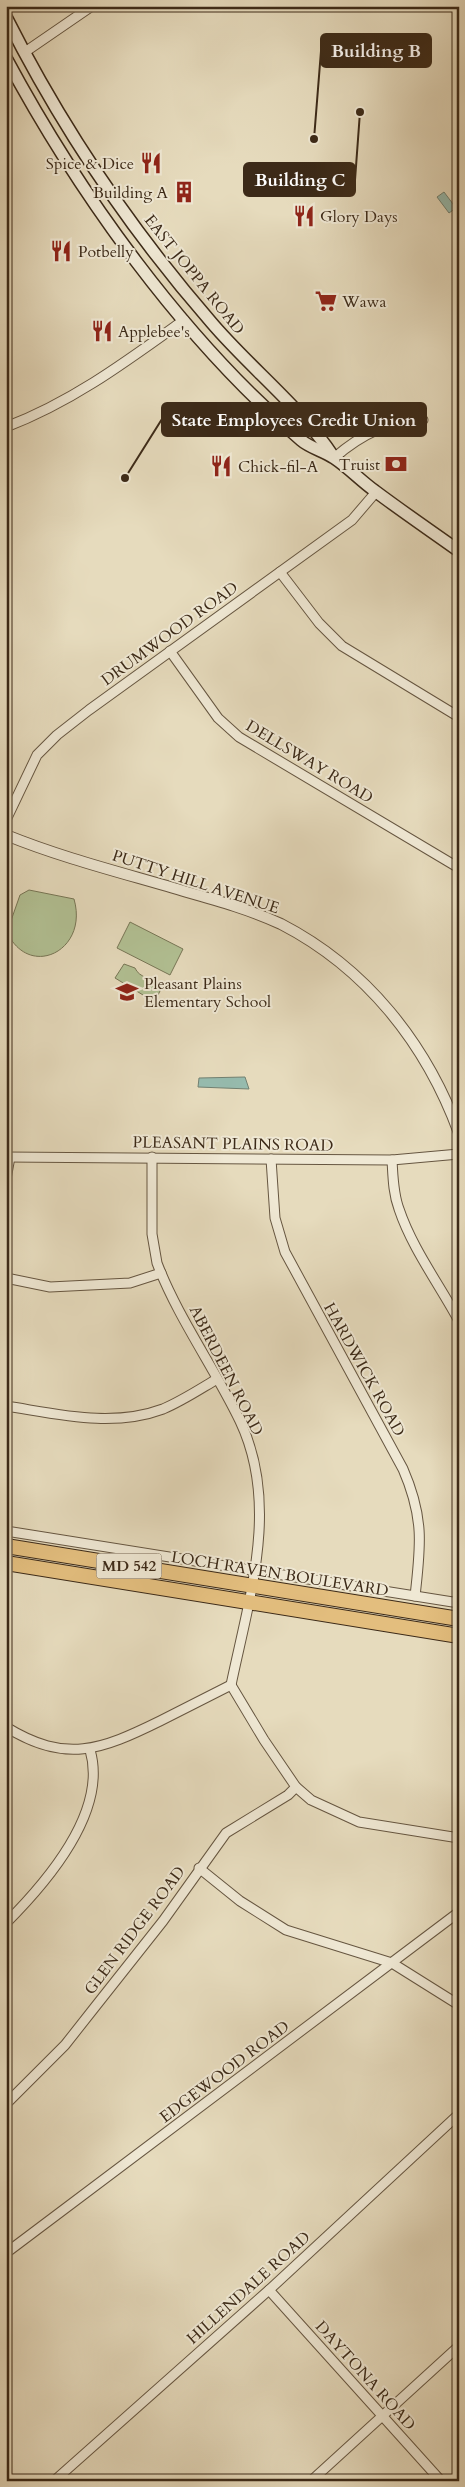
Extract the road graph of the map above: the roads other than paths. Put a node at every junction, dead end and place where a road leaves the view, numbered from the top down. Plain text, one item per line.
1 (92, 6) edge
2 (6, 17) edge
3 (25, 52) junction
4 (6, 58) edge
5 (64, 121) junction
6 (48, 131) junction
7 (200, 309) junction
8 (184, 320) junction
9 (423, 420) dead end
10 (6, 427) edge
11 (334, 458) junction
12 (376, 492) junction
13 (459, 551) edge
14 (280, 572) junction
15 (170, 651) junction
16 (459, 717) edge
17 (6, 820) edge
18 (6, 835) edge
19 (459, 868) edge
20 (459, 1133) edge
21 (459, 1154) edge
22 (8, 1157) edge
23 (152, 1157) junction
24 (271, 1159) junction
25 (392, 1160) junction
26 (6, 1179) edge
27 (161, 1273) junction
28 (6, 1278) edge
29 (459, 1321) edge
30 (217, 1379) junction
31 (6, 1406) edge
32 (6, 1531) edge
33 (6, 1546) edge
34 (6, 1564) edge
35 (253, 1579) junction
36 (415, 1596) junction
37 (248, 1602) junction
38 (459, 1603) edge
39 (459, 1619) edge
40 (459, 1636) edge
41 (231, 1684) junction
42 (6, 1727) edge
43 (90, 1750) junction
44 (296, 1787) junction
45 (459, 1838) edge
46 (200, 1868) junction
47 (459, 1912) edge
48 (6, 1923) edge
49 (392, 1963) junction
50 (459, 2006) edge
51 (6, 2104) edge
52 (459, 2114) edge
53 (6, 2253) edge
54 (269, 2290) junction
55 (459, 2346) edge
56 (382, 2416) junction
57 (54, 2481) edge
58 (310, 2481) edge
59 (441, 2481) edge

1 - 3 street
2 - 3 main road, EAST JOPPA ROAD
3 - 5 main road, EAST JOPPA ROAD
4 - 6 main road, EAST JOPPA ROAD
5 - 6 main road
5 - 7 main road, EAST JOPPA ROAD
6 - 8 main road, EAST JOPPA ROAD
7 - 8 main road
7 - 11 main road, EAST JOPPA ROAD
8 - 10 street
8 - 11 main road, EAST JOPPA ROAD
9 - 11 street
11 - 12 main road, EAST JOPPA ROAD
12 - 13 main road, EAST JOPPA ROAD
12 - 14 street, DRUMWOOD ROAD
14 - 15 street, DRUMWOOD ROAD
14 - 16 street
15 - 17 street, DRUMWOOD ROAD
15 - 19 street, DELLSWAY ROAD
18 - 20 street, PUTTY HILL AVENUE
21 - 25 street, PLEASANT PLAINS ROAD
22 - 23 street, PLEASANT PLAINS ROAD
22 - 26 street
23 - 24 street, PLEASANT PLAINS ROAD
23 - 27 street, ABERDEEN ROAD
24 - 25 street, PLEASANT PLAINS ROAD
24 - 36 street, HARDWICK ROAD
25 - 29 street
27 - 28 street
27 - 30 street, ABERDEEN ROAD
30 - 31 street
30 - 35 street, ABERDEEN ROAD
32 - 35 street, LOCH RAVEN BOULEVARD
33 - 35 main road, LOCH RAVEN BOULEVARD / MD 542
34 - 37 main road, LOCH RAVEN BOULEVARD / MD 542
35 - 36 street, LOCH RAVEN BOULEVARD
35 - 37 street, ABERDEEN ROAD
35 - 39 main road, LOCH RAVEN BOULEVARD / MD 542
36 - 38 street, LOCH RAVEN BOULEVARD
37 - 40 main road, LOCH RAVEN BOULEVARD / MD 542
37 - 41 street, ABERDEEN ROAD
41 - 43 street
41 - 44 street
42 - 43 street
43 - 48 street
44 - 45 street
44 - 46 street, GLEN RIDGE ROAD
46 - 49 street
46 - 51 street, GLEN RIDGE ROAD
47 - 49 street, EDGEWOOD ROAD
49 - 50 street
49 - 53 street, EDGEWOOD ROAD
52 - 54 street, HILLENDALE ROAD
54 - 56 street, DAYTONA ROAD
54 - 57 street, HILLENDALE ROAD
55 - 56 street
56 - 58 street
56 - 59 street, DAYTONA ROAD

